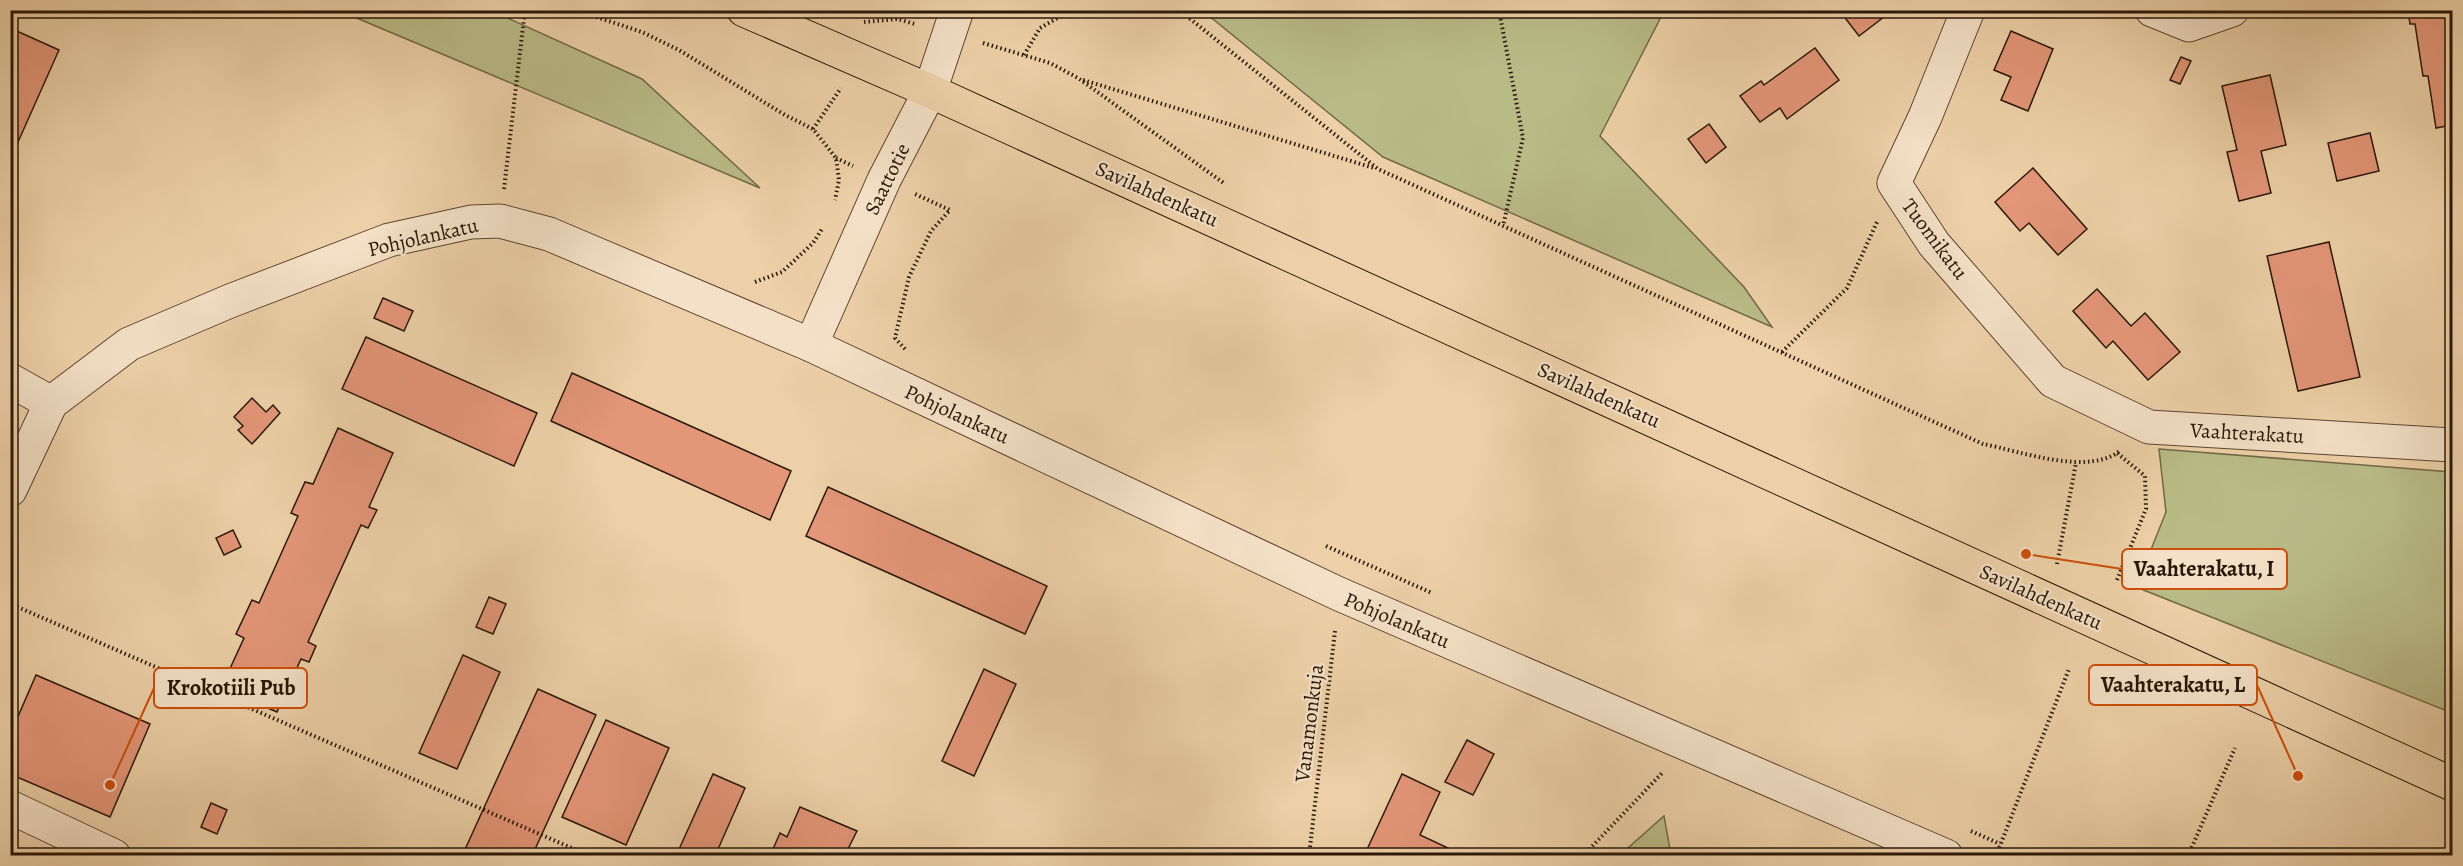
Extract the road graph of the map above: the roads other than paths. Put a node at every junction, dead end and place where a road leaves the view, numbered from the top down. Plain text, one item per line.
1 (744, 10) edge
2 (957, 10) edge
3 (1968, 10) edge
4 (2152, 10) edge
5 (2232, 10) edge
6 (930, 90) junction
7 (811, 345) junction
8 (10, 380) edge
9 (2053, 381) joint
10 (51, 403) junction
11 (2452, 445) edge
12 (10, 490) edge
13 (2452, 784) edge
14 (10, 807) edge
15 (114, 855) edge
16 (1946, 855) edge

1 - 6 main road, Savilahdenkatu
2 - 6 street, Saattotie
3 - 9 street, Tuomikatu
4 - 5 street
6 - 7 street, Saattotie
6 - 13 main road, Savilahdenkatu
7 - 10 street, Pohjolankatu
7 - 16 street, Pohjolankatu
8 - 10 street
9 - 11 street, Vaahterakatu
10 - 12 street, Pohjolankatu
14 - 15 street

